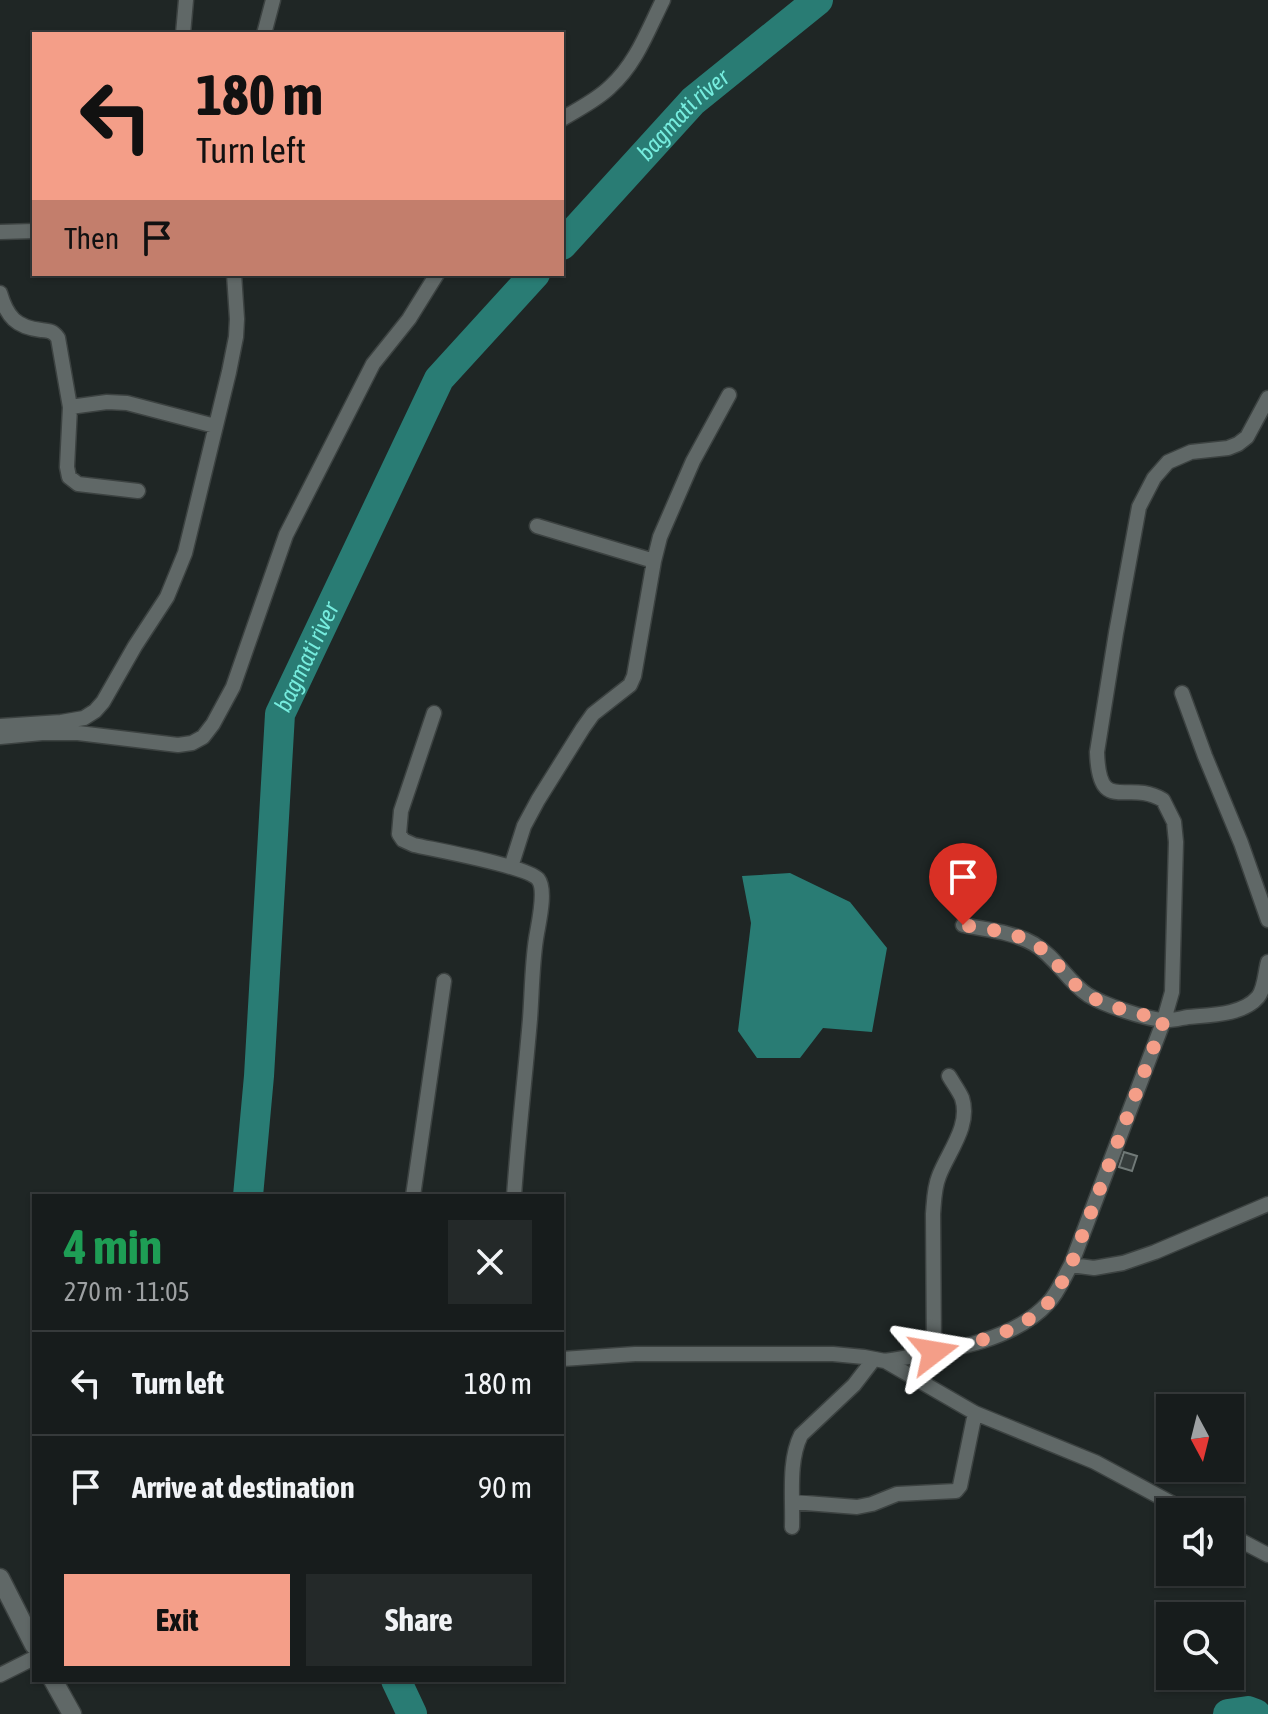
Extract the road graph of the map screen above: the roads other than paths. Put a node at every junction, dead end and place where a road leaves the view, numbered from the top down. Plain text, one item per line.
1 (186, 0) edge
2 (273, 0) edge
3 (663, 0) edge
4 (183, 32) edge
5 (265, 32) edge
6 (564, 118) edge
7 (32, 231) edge
8 (0, 232) edge
9 (234, 276) edge
10 (436, 276) edge
11 (0, 293) edge
12 (729, 395) dead end
13 (1268, 398) edge
14 (70, 407) junction
15 (215, 426) junction
16 (138, 491) dead end
17 (537, 526) dead end
18 (654, 561) junction
19 (1182, 693) dead end
20 (434, 713) dead end
21 (0, 726) edge
22 (0, 737) edge
23 (511, 867) junction
24 (1268, 920) edge
25 (963, 925) dead end
26 (1268, 962) edge
27 (444, 981) dead end
28 (1264, 993) edge
29 (1164, 1020) junction
30 (949, 1076) dead end
31 (413, 1194) edge
32 (514, 1194) edge
33 (1268, 1204) edge
34 (1071, 1265) junction
35 (934, 1352) junction
36 (564, 1359) edge
37 (880, 1360) junction
38 (975, 1413) junction
39 (1162, 1498) edge
40 (793, 1502) junction
41 (792, 1527) dead end
42 (1244, 1542) edge
43 (1268, 1555) edge
44 (0, 1578) edge
45 (32, 1641) edge
46 (32, 1659) edge
47 (0, 1675) edge
48 (54, 1682) edge
49 (72, 1714) edge

1 - 4 street
2 - 5 street
3 - 6 street
7 - 8 street
9 - 15 street
10 - 22 street
11 - 14 street
12 - 18 street
13 - 29 street
14 - 15 street
14 - 16 street
15 - 21 street
17 - 18 street
18 - 23 street
19 - 24 street
20 - 23 street
23 - 32 street
25 - 29 street
26 - 28 street
27 - 31 street
28 - 29 street
29 - 34 street
30 - 35 street
33 - 34 street
34 - 35 street
35 - 37 street
36 - 37 street
37 - 38 street
37 - 40 street
38 - 39 street
38 - 40 street
40 - 41 street
42 - 43 street
44 - 45 street
46 - 47 street
48 - 49 street

